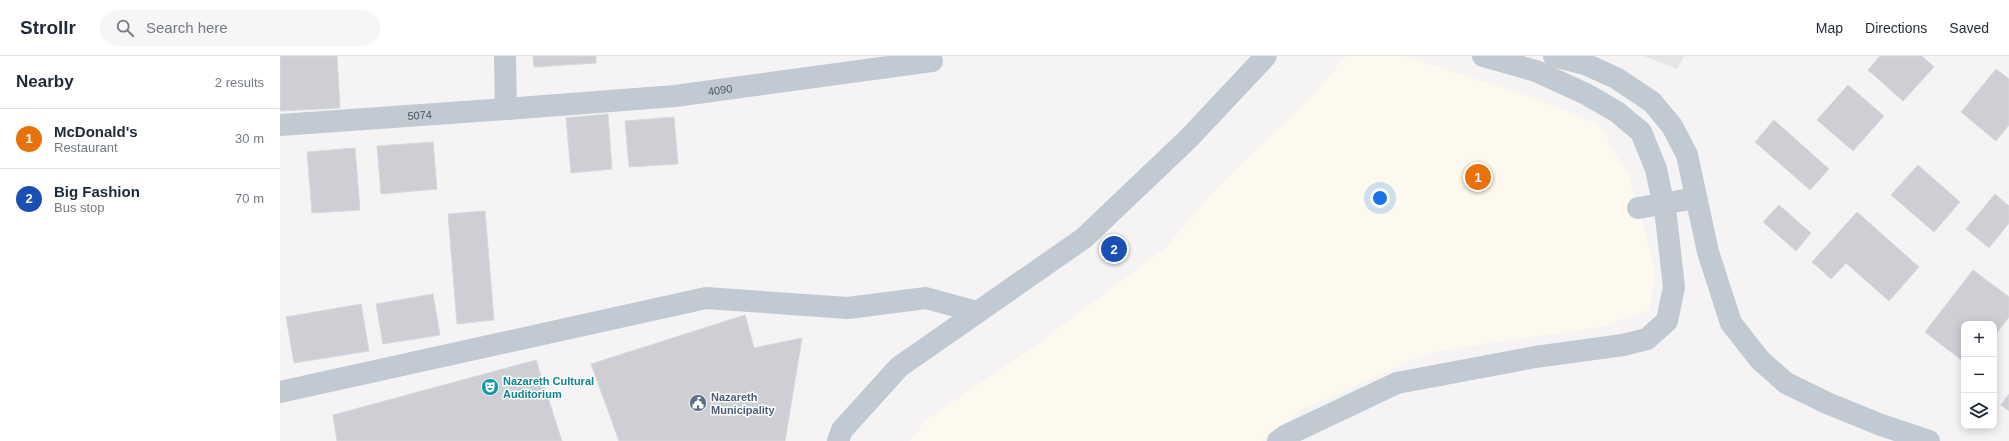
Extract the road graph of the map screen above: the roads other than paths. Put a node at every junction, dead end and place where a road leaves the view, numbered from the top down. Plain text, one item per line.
1 (505, 56) edge
2 (1266, 56) edge
3 (1483, 56) edge
4 (1554, 56) edge
5 (932, 61) dead end
6 (506, 109) junction
7 (280, 125) edge
8 (1696, 198) junction
9 (1638, 208) dead end
10 (977, 312) junction
11 (280, 392) edge
12 (838, 441) edge
13 (1278, 441) edge
14 (1929, 441) edge

1 - 6 street
2 - 10 street
3 - 13 street
4 - 8 street
5 - 6 street, 4090
6 - 7 street, 5074
8 - 9 street, bridge
8 - 14 street
10 - 11 street
10 - 12 street

